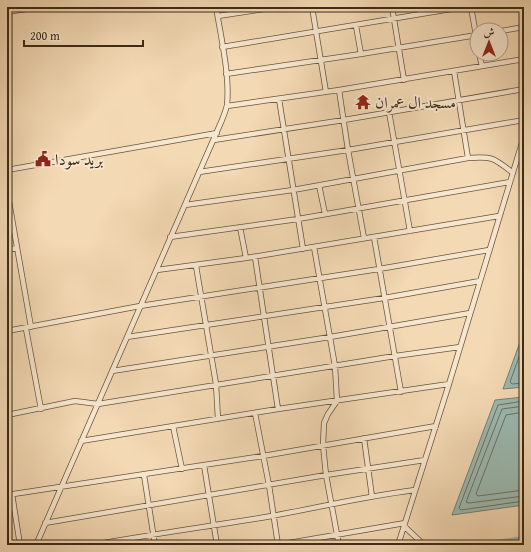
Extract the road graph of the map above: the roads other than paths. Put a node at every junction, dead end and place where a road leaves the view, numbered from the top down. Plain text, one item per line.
1 (39, 7) edge
2 (216, 7) edge
3 (278, 7) edge
4 (312, 7) edge
5 (392, 7) edge
6 (463, 7) edge
7 (471, 7) edge
8 (7, 12) edge
9 (218, 16) junction
10 (394, 19) junction
11 (474, 22) edge
12 (356, 26) junction
13 (524, 27) edge
14 (509, 30) edge
15 (316, 32) junction
16 (469, 36) edge
17 (222, 47) junction
18 (399, 48) junction
19 (361, 54) junction
20 (524, 59) edge
21 (321, 60) junction
22 (481, 62) edge
23 (482, 66) junction
24 (454, 71) junction
25 (226, 74) junction
26 (404, 80) junction
27 (524, 89) edge
28 (339, 90) junction
29 (326, 92) junction
30 (279, 99) junction
31 (459, 100) junction
32 (227, 106) junction
33 (389, 112) junction
34 (344, 120) junction
35 (524, 120) edge
36 (284, 130) junction
37 (464, 131) junction
38 (217, 133) junction
39 (524, 136) edge
40 (214, 140) junction
41 (395, 142) junction
42 (348, 150) junction
43 (468, 158) junction
44 (288, 159) junction
45 (7, 170) edge
46 (400, 171) junction
47 (199, 172) junction
48 (513, 173) junction
49 (354, 179) junction
50 (510, 182) junction
51 (319, 185) junction
52 (7, 190) edge
53 (294, 190) junction
54 (405, 200) junction
55 (185, 205) junction
56 (358, 208) junction
57 (325, 214) junction
58 (499, 216) junction
59 (298, 219) junction
60 (240, 227) junction
61 (410, 231) junction
62 (170, 237) junction
63 (374, 237) junction
64 (364, 238) junction
65 (314, 247) junction
66 (17, 248) junction
67 (304, 249) junction
68 (7, 250) edge
69 (489, 250) junction
70 (255, 257) junction
71 (246, 258) junction
72 (196, 266) junction
73 (379, 269) junction
74 (157, 270) junction
75 (320, 278) junction
76 (480, 281) junction
77 (259, 287) junction
78 (201, 297) junction
79 (384, 298) junction
80 (140, 306) junction
81 (325, 306) junction
82 (470, 313) junction
83 (264, 315) junction
84 (206, 325) junction
85 (389, 327) junction
86 (29, 328) junction
87 (7, 331) edge
88 (128, 337) junction
89 (330, 337) junction
90 (269, 346) junction
91 (460, 347) junction
92 (211, 355) junction
93 (395, 356) junction
94 (335, 366) junction
95 (112, 371) junction
96 (274, 376) junction
97 (216, 384) junction
98 (449, 384) junction
99 (401, 392) junction
100 (337, 401) junction
101 (98, 404) junction
102 (41, 409) junction
103 (278, 409) junction
104 (255, 413) junction
105 (7, 415) edge
106 (218, 419) junction
107 (174, 426) junction
108 (436, 426) junction
109 (364, 438) junction
110 (81, 441) junction
111 (323, 445) junction
112 (263, 456) junction
113 (425, 460) junction
114 (204, 465) junction
115 (369, 468) junction
116 (182, 469) junction
117 (144, 475) junction
118 (326, 475) junction
119 (269, 485) junction
120 (61, 486) junction
121 (415, 490) junction
122 (209, 494) junction
123 (9, 495) edge
124 (372, 497) junction
125 (332, 504) junction
126 (149, 505) junction
127 (274, 515) junction
128 (45, 523) junction
129 (405, 524) junction
130 (214, 526) junction
131 (153, 534) junction
132 (336, 534) junction
133 (20, 545) edge
134 (36, 545) edge
135 (95, 545) edge
136 (155, 545) edge
137 (217, 545) edge
138 (278, 545) edge
139 (339, 545) edge
140 (398, 545) edge
141 (424, 545) edge

1 - 8 street
2 - 9 street
3 - 9 street
4 - 15 street
5 - 10 street
6 - 10 street
7 - 11 street
9 - 17 street
10 - 12 street
10 - 18 street
12 - 15 street
12 - 19 street
13 - 14 street
15 - 17 street
15 - 21 street
16 - 18 street
17 - 25 street
18 - 19 street
18 - 26 street
19 - 21 street
20 - 23 street
21 - 25 street
21 - 29 street
22 - 23 street
23 - 24 street
24 - 26 street
24 - 31 street
25 - 32 street
26 - 28 street
27 - 31 street
28 - 29 street
28 - 34 street
29 - 30 street
30 - 32 street
30 - 36 street
31 - 33 street
31 - 37 street
32 - 38 street
33 - 34 street
33 - 41 street
34 - 36 street
34 - 42 street
35 - 37 street
36 - 40 street
36 - 44 street
37 - 41 street
37 - 43 street
38 - 40 street
38 - 45 street
39 - 48 street
40 - 47 street
41 - 42 street
41 - 46 street
42 - 44 street
42 - 49 street
43 - 46 street
43 - 48 street
44 - 47 street
44 - 53 street
46 - 49 street
46 - 54 street
47 - 55 street
48 - 50 street
49 - 51 street
49 - 56 street
50 - 54 street
50 - 58 street
51 - 53 street
51 - 57 street
52 - 66 street
53 - 55 street
53 - 59 street
54 - 56 street
54 - 61 street
55 - 62 street
56 - 57 street
56 - 64 street
57 - 59 street
58 - 61 street
58 - 69 street
59 - 60 street
59 - 67 street
60 - 62 street
60 - 71 street
61 - 63 street
62 - 74 street
63 - 64 street
63 - 73 street
64 - 65 street
65 - 67 street
65 - 75 street
66 - 68 street
66 - 86 street
67 - 70 street
69 - 73 street
69 - 76 street
70 - 71 street
70 - 77 street
71 - 72 street
72 - 74 street
72 - 78 street
73 - 75 street
73 - 79 street
74 - 80 street
75 - 77 street
75 - 81 street
76 - 79 street
76 - 82 street
77 - 78 street
77 - 83 street
78 - 80 street
78 - 84 street
79 - 81 street
79 - 85 street
80 - 86 street
80 - 88 street
81 - 83 street
81 - 89 street
82 - 85 street
82 - 91 street
83 - 84 street
83 - 90 street
84 - 88 street
84 - 92 street
85 - 89 street
85 - 93 street
86 - 87 street
86 - 102 street
88 - 95 street
89 - 90 street
89 - 94 street
90 - 92 street
90 - 96 street
91 - 93 street
91 - 98 street
92 - 95 street
92 - 97 street
93 - 94 street
93 - 99 street
94 - 96 street
94 - 100 street
95 - 101 street
96 - 97 street
96 - 103 street
97 - 101 street
97 - 106 street
98 - 99 street
98 - 108 street
99 - 100 street
100 - 103 street
100 - 111 street
101 - 102 street
101 - 110 street
102 - 105 street
103 - 104 street
104 - 106 street
104 - 112 street
106 - 107 street
107 - 110 street
107 - 116 street
108 - 109 street
108 - 113 street
109 - 111 street
109 - 115 street
110 - 120 street
111 - 112 street
111 - 118 street
112 - 114 street
112 - 119 street
113 - 115 street
113 - 121 street
114 - 116 street
114 - 122 street
115 - 118 street
115 - 124 street
116 - 117 street
117 - 120 street
117 - 126 street
118 - 119 street
118 - 125 street
119 - 122 street
119 - 127 street
120 - 123 street
120 - 128 street
121 - 124 street
121 - 129 street
122 - 126 street
122 - 130 street
123 - 133 street
124 - 125 street
125 - 127 street
125 - 132 street
126 - 128 street
126 - 131 street
127 - 130 street
127 - 138 street
128 - 134 street
129 - 132 street
129 - 140 street
129 - 141 street
130 - 131 street
130 - 137 street
131 - 135 street
131 - 136 street
132 - 138 street
132 - 139 street

